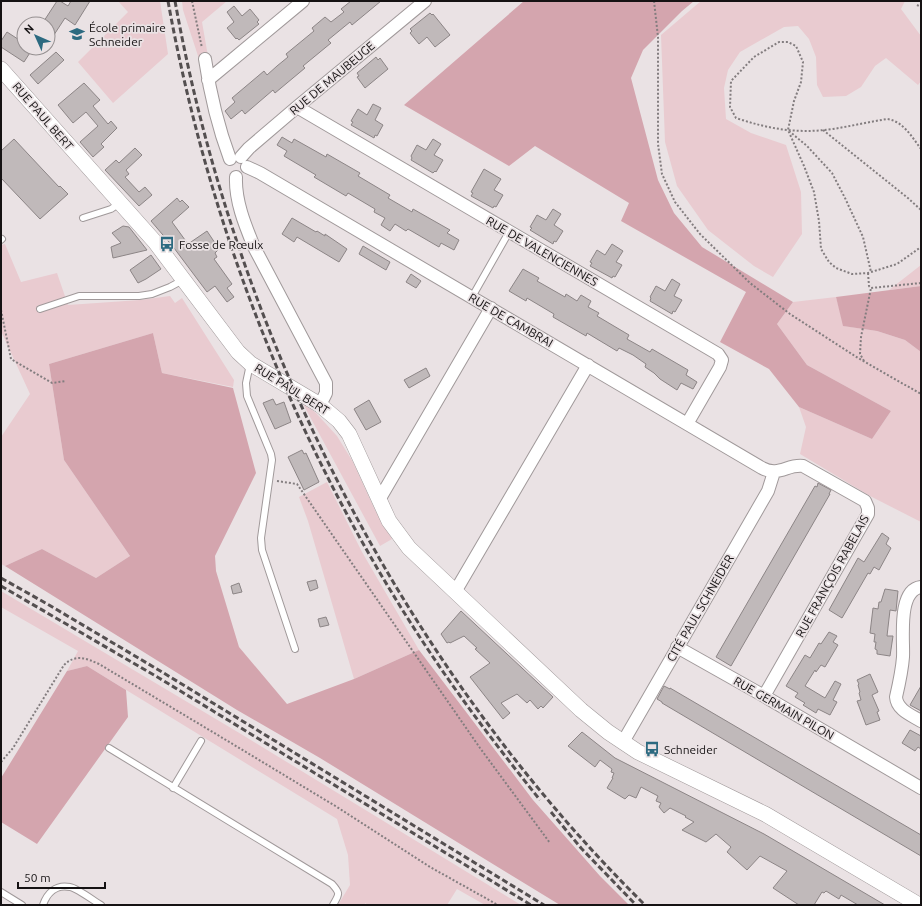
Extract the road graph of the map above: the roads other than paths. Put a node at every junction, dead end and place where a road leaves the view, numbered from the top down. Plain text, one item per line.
1 (303, 1) edge
2 (425, 1) edge
3 (205, 59) road end
4 (1, 69) edge
5 (208, 80) junction
6 (1, 82) edge
7 (297, 107) junction
8 (239, 161) junction
9 (85, 165) junction
10 (236, 177) junction
11 (120, 203) junction
12 (83, 218) dead end
13 (509, 232) junction
14 (183, 280) junction
15 (472, 297) junction
16 (491, 308) junction
17 (40, 309) dead end
18 (251, 364) junction
19 (588, 365) junction
20 (320, 405) junction
21 (687, 424) junction
22 (774, 472) junction
23 (379, 500) junction
24 (921, 587) edge
25 (455, 592) junction
26 (677, 646) junction
27 (295, 649) dead end
28 (764, 696) junction
29 (921, 721) edge
30 (201, 741) dead end
31 (623, 742) junction
32 (109, 748) dead end
33 (173, 788) junction
34 (921, 788) edge
35 (1, 892) edge
36 (22, 905) edge
37 (43, 905) edge
38 (101, 905) edge
39 (333, 905) edge
40 (918, 905) edge

1 - 5 street
2 - 7 street, RUE DE MAUBEUGE
3 - 5 street
4 - 9 street, RUE PAUL BERT
5 - 8 street
6 - 9 street, RUE PAUL BERT
7 - 8 street, RUE DE MAUBEUGE
7 - 13 street, RUE DE VALENCIENNES
8 - 10 street, RUE DE MAUBEUGE
8 - 10 street
8 - 15 street, RUE DE CAMBRAI
9 - 11 street, RUE PAUL BERT
10 - 20 street
11 - 12 lane
11 - 14 street, RUE PAUL BERT
13 - 15 lane
13 - 21 street, RUE DE VALENCIENNES
14 - 17 lane
14 - 18 street, RUE PAUL BERT
15 - 16 street, RUE DE CAMBRAI
16 - 19 street, RUE DE CAMBRAI
16 - 23 street
18 - 20 street, RUE PAUL BERT
18 - 27 lane
19 - 21 street, RUE DE CAMBRAI
19 - 25 street
20 - 23 street, RUE PAUL BERT
21 - 22 street, RUE DE CAMBRAI
22 - 26 street, CITÉ PAUL SCHNEIDER
22 - 28 street, RUE FRANÇOIS RABELAIS
23 - 25 street, RUE PAUL BERT
24 - 29 street
25 - 31 street, RUE PAUL BERT
26 - 28 street, RUE GERMAIN PILON
26 - 31 street, CITÉ PAUL SCHNEIDER
28 - 34 street, RUE GERMAIN PILON
30 - 33 lane
31 - 40 street, RUE PAUL BERT
32 - 33 lane
33 - 39 lane
35 - 36 lane
37 - 38 lane

